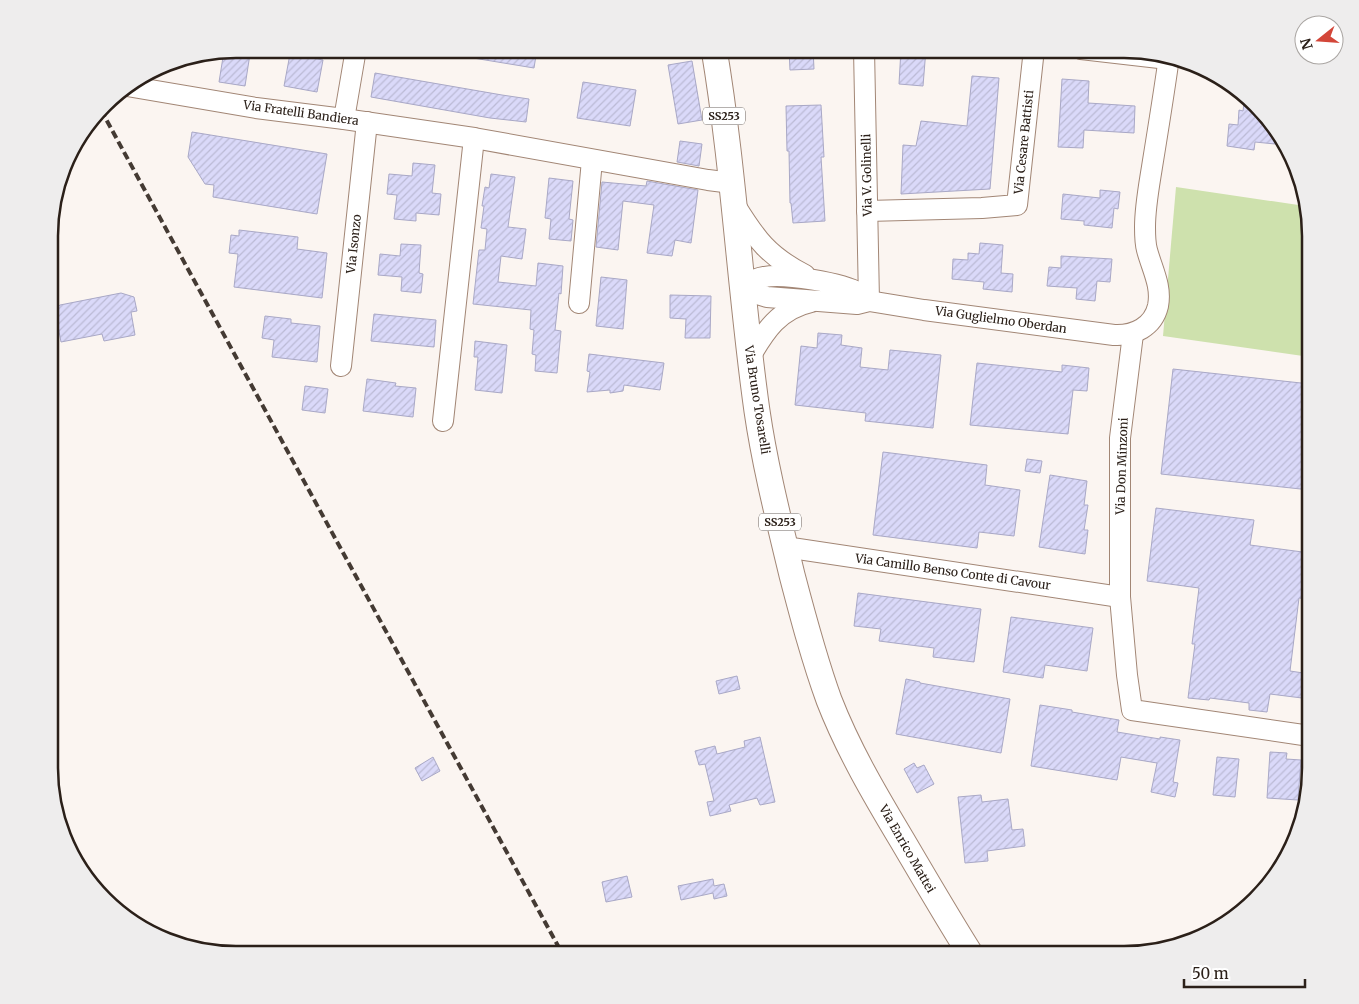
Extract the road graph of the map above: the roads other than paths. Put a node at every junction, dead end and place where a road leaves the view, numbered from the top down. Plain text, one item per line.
1 (354, 58) edge
2 (715, 58) edge
3 (864, 58) edge
4 (1033, 58) edge
5 (1167, 63) edge
6 (136, 88) edge
7 (344, 119) junction
8 (367, 122) junction
9 (474, 138) junction
10 (592, 160) junction
11 (733, 193) junction
12 (868, 211) junction
13 (813, 280) junction
14 (742, 286) junction
15 (814, 301) junction
16 (869, 301) junction
17 (579, 304) dead end
18 (1133, 334) junction
19 (750, 357) junction
20 (341, 366) dead end
21 (443, 421) dead end
22 (785, 547) junction
23 (1120, 597) junction
24 (1302, 735) edge
25 (847, 740) joint
26 (966, 946) edge

1 - 7 street
2 - 11 main road, Via Bruno Tosarelli / SS253
3 - 12 street, Via V. Golinelli
4 - 12 street, Via Cesare Battisti
5 - 18 street
6 - 7 street, Via Fratelli Bandiera
7 - 8 street, Via Fratelli Bandiera
8 - 9 street, Via Fratelli Bandiera
8 - 20 street, Via Isonzo
9 - 10 street, Via Fratelli Bandiera
9 - 21 street
10 - 11 street, Via Fratelli Bandiera
10 - 17 street
11 - 13 street, Via Guglielmo Oberdan
11 - 14 main road, Via Bruno Tosarelli / SS253
12 - 16 street, Via V. Golinelli
13 - 14 street, Via Guglielmo Oberdan
13 - 16 street, Via Guglielmo Oberdan
14 - 15 street, Via Guglielmo Oberdan
14 - 19 main road, Via Bruno Tosarelli / SS253
15 - 16 street, Via Guglielmo Oberdan
15 - 19 street, Via Guglielmo Oberdan
16 - 18 street, Via Guglielmo Oberdan
18 - 23 street, Via Don Minzoni
19 - 22 main road, Via Bruno Tosarelli / SS253
22 - 23 street, Via Camillo Benso Conte di Cavour
22 - 25 main road, Via Bruno Tosarelli / SS253
23 - 24 street, Via Don Minzoni
25 - 26 main road, Via Enrico Mattei

